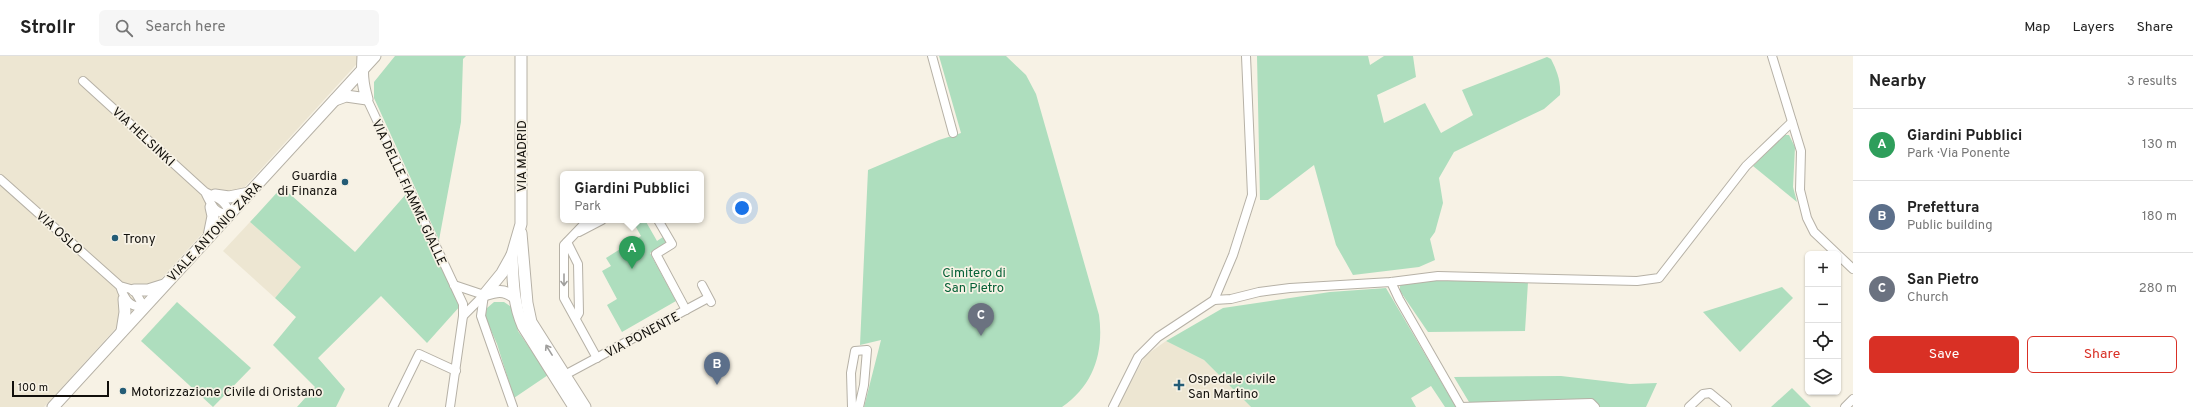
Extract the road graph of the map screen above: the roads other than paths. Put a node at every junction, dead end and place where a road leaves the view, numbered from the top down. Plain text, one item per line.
1 (364, 56) edge
2 (375, 56) edge
3 (521, 56) edge
4 (932, 56) edge
5 (1246, 56) edge
6 (1772, 56) edge
7 (364, 68) junction
8 (83, 81) dead end
9 (367, 99) junction
10 (334, 100) junction
11 (1792, 122) junction
12 (953, 133) dead end
13 (0, 179) edge
14 (249, 193) junction
15 (210, 194) junction
16 (211, 207) junction
17 (229, 214) junction
18 (585, 223) edge
19 (596, 223) edge
20 (660, 223) edge
21 (521, 224) junction
22 (573, 235) junction
23 (208, 237) junction
24 (567, 242) junction
25 (522, 248) junction
26 (512, 255) junction
27 (1853, 269) edge
28 (1391, 282) junction
29 (164, 285) junction
30 (454, 285) junction
31 (702, 285) dead end
32 (120, 286) junction
33 (134, 290) junction
34 (514, 292) junction
35 (484, 295) junction
36 (124, 299) junction
37 (1214, 300) junction
38 (144, 307) junction
39 (686, 310) junction
40 (463, 316) junction
41 (576, 318) junction
42 (531, 322) junction
43 (122, 332) junction
44 (597, 358) junction
45 (456, 371) junction
46 (560, 377) junction
47 (1853, 399) edge
48 (53, 407) edge
49 (394, 407) edge
50 (450, 407) edge
51 (514, 407) edge
52 (574, 407) edge
53 (585, 407) edge
54 (852, 407) edge
55 (859, 407) edge
56 (1113, 407) edge
57 (1461, 407) edge
58 (1595, 407) edge
59 (1689, 407) edge
60 (1727, 407) edge
61 (1845, 407) edge

1 - 7 street
2 - 7 street, VIALE ANTONIO ZARA
3 - 21 street, VIA MADRID
4 - 12 street
5 - 37 street
6 - 11 street
7 - 9 street
7 - 10 street, VIALE ANTONIO ZARA
8 - 15 street, VIA HELSINKI
9 - 10 street
9 - 30 street, VIA DELLE FIAMME GIALLE
10 - 14 street, VIALE ANTONIO ZARA
11 - 27 street
11 - 28 street
13 - 32 street, VIA OSLO
14 - 15 street
14 - 17 street, VIALE ANTONIO ZARA
15 - 16 street, VIA HELSINKI
15 - 17 street, VIA HELSINKI
16 - 17 street
16 - 23 street
17 - 23 street, VIALE ANTONIO ZARA
18 - 22 street
19 - 22 street
20 - 39 street, VIA PONENTE
21 - 25 street
21 - 26 street, VIA MADRID
22 - 24 street
23 - 29 street, VIALE ANTONIO ZARA
24 - 41 street
24 -> 41 street, VIA PONENTE
25 - 34 street
25 - 42 street
26 - 34 street
26 - 35 street
28 - 37 street
28 - 57 street
29 - 33 street
29 - 38 street, VIALE ANTONIO ZARA
30 - 35 street
30 - 40 street, VIA DELLE FIAMME GIALLE
31 - 39 street, VIA PONENTE
32 - 33 street, VIA OSLO
32 - 36 street
33 - 38 street
34 - 35 street
34 - 42 street
34 - 46 street
35 - 40 street
35 - 51 street
36 - 38 street
36 - 43 street
37 - 56 street
38 - 43 street, VIALE ANTONIO ZARA
39 - 44 street, VIA PONENTE
40 - 45 street, VIA DELLE FIAMME GIALLE
41 - 44 street, VIA PONENTE
46 -> 42 street
43 - 48 street, VIALE ANTONIO ZARA
44 - 46 street, VIA PONENTE
45 - 49 street
45 - 50 street, VIA DELLE FIAMME GIALLE
46 - 52 street
46 - 53 street
47 - 61 street
54 - 55 street
57 - 58 street
59 - 60 street

